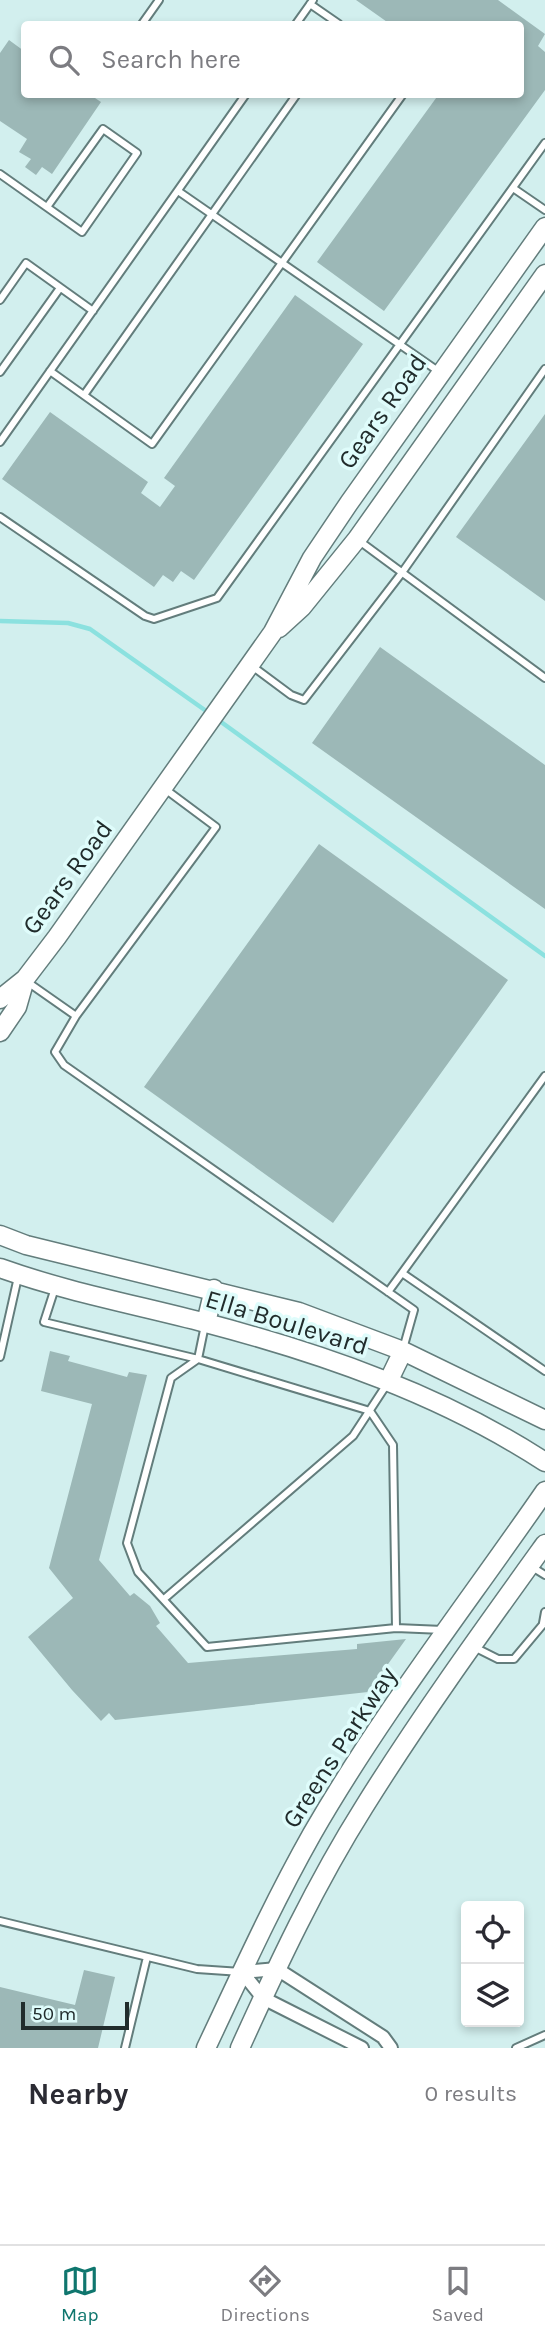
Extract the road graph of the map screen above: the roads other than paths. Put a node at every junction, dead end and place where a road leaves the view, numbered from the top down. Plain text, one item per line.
1 (159, 0) edge
2 (312, 2) edge
3 (144, 21) edge
4 (298, 21) edge
5 (335, 21) edge
6 (243, 98) edge
7 (295, 98) edge
8 (400, 98) edge
9 (545, 143) edge
10 (0, 174) edge
11 (513, 188) junction
12 (178, 191) junction
13 (47, 208) junction
14 (545, 210) edge
15 (212, 214) junction
16 (545, 227) edge
17 (282, 263) junction
18 (545, 274) edge
19 (60, 288) junction
20 (0, 300) edge
21 (93, 311) junction
22 (400, 345) junction
23 (545, 369) edge
24 (50, 371) junction
25 (0, 372) edge
26 (441, 373) junction
27 (464, 388) junction
28 (83, 395) junction
29 (0, 442) edge
30 (0, 517) edge
31 (357, 539) junction
32 (401, 574) junction
33 (273, 632) junction
34 (250, 665) junction
35 (545, 678) edge
36 (163, 787) junction
37 (24, 979) junction
38 (0, 999) edge
39 (76, 1016) junction
40 (0, 1032) edge
41 (545, 1076) edge
42 (0, 1235) edge
43 (26, 1245) junction
44 (0, 1268) edge
45 (402, 1273) junction
46 (18, 1275) junction
47 (56, 1286) junction
48 (214, 1289) junction
49 (388, 1292) junction
50 (206, 1323) junction
51 (403, 1352) junction
52 (0, 1357) edge
53 (198, 1359) junction
54 (545, 1371) edge
55 (388, 1382) junction
56 (370, 1411) junction
57 (545, 1420) edge
58 (545, 1462) edge
59 (545, 1491) edge
60 (545, 1544) edge
61 (538, 1570) edge
62 (164, 1599) junction
63 (545, 1612) edge
64 (544, 1623) edge
65 (396, 1628) junction
66 (448, 1630) junction
67 (472, 1646) junction
68 (0, 1921) edge
69 (147, 1957) junction
70 (277, 1969) junction
71 (242, 1972) junction
72 (263, 1998) junction
73 (545, 2035) edge
74 (125, 2048) edge
75 (206, 2048) edge
76 (240, 2048) edge
77 (362, 2048) edge
78 (391, 2048) edge
79 (516, 2048) edge

1 - 3 lane
2 - 4 lane
2 - 5 lane
6 - 12 lane
7 - 15 lane
8 - 17 lane
9 - 11 lane
10 - 13 lane
11 - 14 lane
11 - 22 lane
12 - 15 lane
12 - 21 lane
13 - 13 lane
15 - 17 lane
15 - 28 lane
16 - 26 street, Gears Road
17 - 22 lane
17 - 28 lane
18 - 27 street, Gears Road
19 - 20 lane
19 - 21 lane
19 - 25 lane
21 - 24 lane
22 - 26 lane
22 - 30 lane
23 - 32 lane
24 - 28 lane
24 - 29 lane
26 - 27 street
26 - 33 street, Gears Road
27 - 31 street, Gears Road
31 - 32 lane
31 - 33 street, Gears Road
32 - 34 lane
32 - 35 lane
33 - 34 street, Gears Road
34 - 36 street, Gears Road
36 - 37 street, Gears Road
36 - 39 lane
37 - 38 street, Gears Road
37 - 39 lane
37 - 40 street, Gears Road
39 - 49 lane
41 - 45 lane
42 - 43 street, Ella Boulevard
43 - 46 street
43 - 48 street, Ella Boulevard
44 - 46 street, Ella Boulevard
45 - 49 lane
45 - 54 lane
46 - 47 street, Ella Boulevard
46 - 52 lane
47 - 50 street, Ella Boulevard
47 - 53 lane
48 - 50 street
48 - 51 street, Ella Boulevard
49 - 51 lane
50 - 53 lane
50 - 55 street, Ella Boulevard
51 - 55 street
51 - 57 street, Ella Boulevard
53 - 56 lane
53 - 62 lane
55 - 56 lane
55 - 58 street, Ella Boulevard
56 - 62 lane
56 - 65 lane
59 - 66 street, Greens Parkway
60 - 61 street, Greens Parkway
61 - 67 street, Greens Parkway
62 - 65 lane
63 - 64 lane
64 - 67 lane
65 - 66 lane
66 - 67 street
66 - 71 street, Greens Parkway
67 - 70 street, Greens Parkway
68 - 69 lane
69 - 71 lane
69 - 74 lane
70 - 71 street
70 - 72 street, Greens Parkway
70 - 78 street
71 - 72 street
71 - 75 street, Greens Parkway
72 - 76 street, Greens Parkway
72 - 77 street
73 - 79 lane

